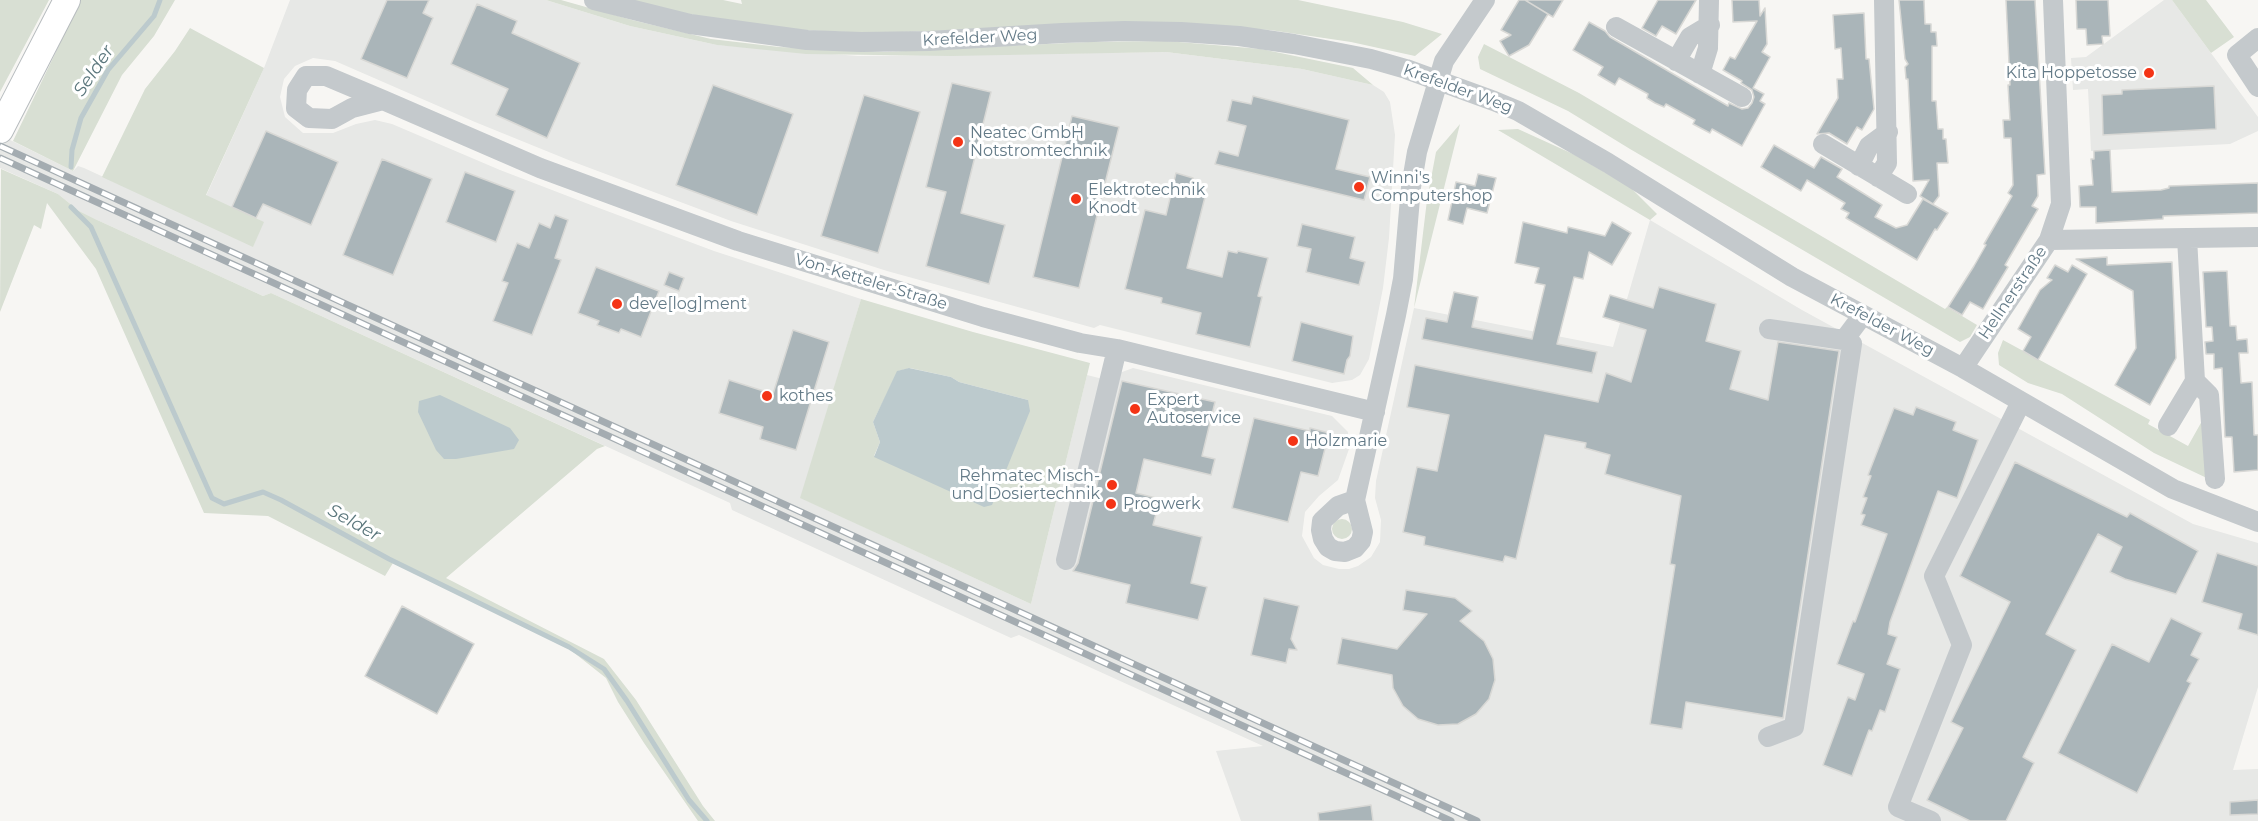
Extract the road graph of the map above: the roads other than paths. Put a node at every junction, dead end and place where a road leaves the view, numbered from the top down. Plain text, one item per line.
1 (67, 0) edge
2 (594, 0) edge
3 (1485, 0) edge
4 (1709, 0) edge
5 (1884, 0) edge
6 (2053, 0) edge
7 (1710, 26) junction
8 (1616, 27) dead end
9 (2258, 38) edge
10 (1676, 61) junction
11 (1700, 74) junction
12 (1438, 80) junction
13 (2258, 87) edge
14 (1742, 97) dead end
15 (383, 100) dead end
16 (0, 130) edge
17 (1888, 132) junction
18 (1823, 144) dead end
19 (1859, 166) junction
20 (1878, 177) junction
21 (1907, 194) dead end
22 (2258, 237) edge
23 (2187, 238) junction
24 (2049, 240) junction
25 (1862, 316) junction
26 (1769, 329) dead end
27 (1844, 339) junction
28 (1117, 349) junction
29 (1963, 368) junction
30 (2196, 381) junction
31 (2021, 402) junction
32 (1375, 412) junction
33 (2168, 426) dead end
34 (2215, 479) dead end
35 (1354, 500) dead end
36 (2258, 522) edge
37 (1066, 560) dead end
38 (1768, 738) dead end
39 (1931, 821) edge

1 - 16 main road
2 - 12 street, Krefelder Weg
3 - 12 street
4 - 7 street
5 - 17 street
6 - 24 street, Hellnerstraße
7 - 10 street
7 - 11 street
8 - 10 street
9 - 13 street
10 - 11 street
11 - 14 street
12 - 25 street, Krefelder Weg
12 - 32 street
15 - 28 street, Von-Ketteler-Straße
17 - 19 street
17 - 20 street
18 - 19 street
19 - 20 street
20 - 21 street
22 - 23 street
23 - 24 street
23 - 30 street
24 - 29 street, Hellnerstraße
25 - 27 street
25 - 29 street, Krefelder Weg
26 - 27 street
27 - 38 street
28 - 32 street, Von-Ketteler-Straße
28 - 37 street
29 - 31 street, Krefelder Weg
30 - 33 street
30 - 34 street
31 - 36 street, Krefelder Weg
31 - 39 street
32 - 35 street

